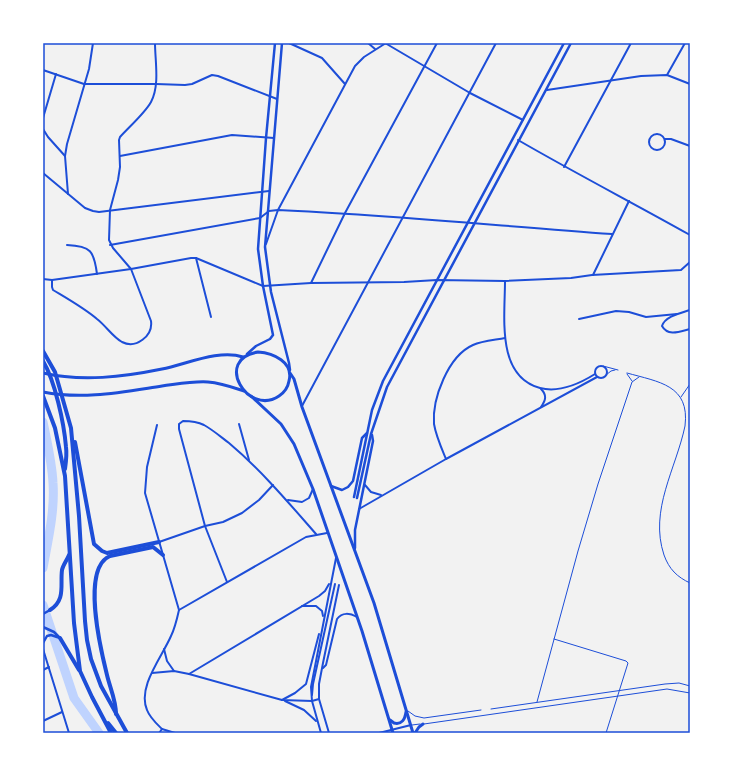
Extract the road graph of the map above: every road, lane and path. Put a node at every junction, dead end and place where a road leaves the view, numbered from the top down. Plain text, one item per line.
1 (93, 43) edge
2 (155, 43) edge
3 (275, 43) edge
4 (282, 43) edge
5 (289, 43) edge
6 (368, 43) edge
7 (386, 43) edge
8 (437, 43) edge
9 (496, 43) edge
10 (564, 43) edge
11 (571, 43) edge
12 (631, 43) edge
13 (685, 43) edge
14 (375, 49) junction
15 (425, 67) junction
16 (43, 70) edge
17 (56, 74) junction
18 (667, 75) junction
19 (612, 80) junction
20 (84, 84) junction
21 (156, 84) junction
22 (345, 84) junction
23 (690, 84) edge
24 (545, 90) junction
25 (470, 93) junction
26 (271, 96) junction
27 (277, 99) junction
28 (43, 118) edge
29 (523, 120) junction
30 (43, 129) edge
31 (266, 138) junction
32 (274, 138) junction
33 (665, 139) junction
34 (518, 140) junction
35 (690, 146) edge
36 (64, 156) junction
37 (120, 156) junction
38 (564, 167) junction
39 (43, 173) edge
40 (263, 191) junction
41 (270, 191) junction
42 (68, 194) junction
43 (628, 200) junction
44 (110, 210) junction
45 (278, 210) junction
46 (269, 211) junction
47 (345, 213) junction
48 (260, 218) junction
49 (402, 219) junction
50 (468, 223) junction
51 (473, 224) junction
52 (612, 234) junction
53 (690, 236) edge
54 (67, 245) dead end
55 (110, 245) junction
56 (265, 247) junction
57 (196, 258) junction
58 (690, 262) edge
59 (131, 269) junction
60 (97, 274) junction
61 (592, 275) junction
62 (43, 280) edge
63 (52, 280) junction
64 (437, 280) junction
65 (444, 280) junction
66 (505, 281) junction
67 (311, 283) junction
68 (367, 283) junction
69 (269, 285) junction
70 (263, 286) junction
71 (690, 310) edge
72 (677, 314) junction
73 (212, 317) dead end
74 (578, 319) dead end
75 (690, 329) edge
76 (506, 338) junction
77 (43, 351) edge
78 (247, 354) junction
79 (243, 357) junction
80 (43, 361) edge
81 (603, 366) junction
82 (290, 372) junction
83 (43, 373) edge
84 (595, 374) junction
85 (606, 376) junction
86 (597, 377) junction
87 (639, 377) junction
88 (632, 382) junction
89 (690, 384) edge
90 (537, 387) junction
91 (244, 391) junction
92 (43, 392) edge
93 (43, 396) edge
94 (251, 396) junction
95 (681, 397) junction
96 (302, 407) junction
97 (539, 409) junction
98 (239, 424) dead end
99 (157, 425) dead end
100 (71, 428) junction
101 (367, 433) junction
102 (371, 434) junction
103 (446, 459) junction
104 (249, 460) junction
105 (65, 476) junction
106 (364, 483) junction
107 (273, 485) junction
108 (331, 486) junction
109 (313, 490) junction
110 (382, 495) junction
111 (354, 497) dead end
112 (285, 498) junction
113 (357, 498) dead end
114 (359, 509) junction
115 (205, 526) junction
116 (327, 532) junction
117 (316, 534) junction
118 (159, 542) junction
119 (355, 549) junction
120 (69, 555) junction
121 (163, 555) junction
122 (336, 557) junction
123 (331, 581) junction
124 (227, 582) junction
125 (690, 583) edge
126 (335, 584) dead end
127 (339, 585) dead end
128 (298, 607) junction
129 (50, 610) joint
130 (178, 610) junction
131 (43, 612) edge
132 (324, 617) junction
133 (358, 618) junction
134 (43, 627) edge
135 (60, 638) junction
136 (553, 639) junction
137 (43, 643) edge
138 (43, 649) edge
139 (164, 649) junction
140 (49, 667) junction
141 (322, 669) junction
142 (43, 670) edge
143 (80, 671) junction
144 (174, 671) junction
145 (152, 673) junction
146 (189, 674) junction
147 (690, 686) edge
148 (620, 690) junction
149 (690, 693) edge
150 (618, 696) junction
151 (319, 699) junction
152 (282, 700) junction
153 (312, 701) junction
154 (537, 702) junction
155 (491, 709) dead end
156 (406, 710) junction
157 (481, 710) dead end
158 (62, 712) junction
159 (101, 715) junction
160 (117, 716) junction
161 (389, 719) junction
162 (43, 720) edge
163 (318, 722) junction
164 (423, 724) junction
165 (411, 725) junction
166 (162, 729) junction
167 (393, 731) edge
168 (69, 733) edge
169 (111, 733) edge
170 (116, 733) edge
171 (127, 733) edge
172 (159, 733) edge
173 (175, 733) edge
174 (321, 733) edge
175 (329, 733) edge
176 (379, 733) edge
177 (414, 733) edge
178 (606, 733) edge

1 - 20 street
2 - 21 street
3 - 26 street
4 - 27 street
5 - 22 street
6 - 14 street
7 - 14 street
7 - 15 street
8 - 15 street
9 - 25 street
10 - 29 street
11 - 24 street
12 - 19 street
13 - 18 street
14 - 22 street
15 - 25 street
15 - 47 street
16 - 17 street
17 - 20 street
17 - 28 street
18 - 19 street
18 - 23 street
19 - 24 street
19 - 38 street
20 - 21 street
20 - 36 street
21 - 26 street
21 - 37 street
22 - 45 street
24 - 34 street
25 - 29 street
25 - 49 street
26 - 27 street
26 - 31 street
27 - 32 street
29 - 50 street
30 - 36 street
31 - 32 street
31 - 37 street
31 - 40 street
32 - 41 street
33 - 33 street
33 - 35 street
34 - 38 street
34 - 51 street
36 - 42 street
37 - 44 street
38 - 43 street
39 - 42 street
40 - 41 street
40 - 44 street
40 - 48 street
41 - 46 street
42 - 44 street
43 - 52 street
43 - 53 street
44 - 55 street
45 - 46 street
45 - 47 street
45 - 56 street
46 - 48 street
46 - 56 street
47 - 49 street
47 - 67 street
48 - 55 street
48 - 70 street
49 - 50 street
49 - 68 street
50 - 51 street
50 - 64 street
51 - 52 street
51 - 65 street
52 - 61 street
54 - 60 street
55 - 59 street
56 - 69 street
57 - 59 street
57 - 70 street
57 - 73 street
58 - 61 street
59 - 60 street
59 - 63 street
60 - 63 street
61 - 66 street
62 - 63 street
64 - 65 street
64 - 68 street
64 - 101 street
65 - 66 street
65 - 102 street
66 - 76 street
67 - 68 street
67 - 69 street
68 - 96 street
69 - 70 street
69 - 82 street
70 - 78 street
71 - 72 street
72 - 74 street
72 - 75 street
76 - 90 street
76 - 103 street
77 - 100 highway
78 - 79 main road
78 - 82 main road
79 - 83 main road
79 - 91 main road
80 - 105 highway
81 - 84 street
81 - 85 street
81 - 85 lane
82 - 94 main road
82 - 96 main road
84 - 86 street
84 - 90 street
85 - 86 street
86 - 97 street
87 - 88 lane
87 - 88 lane
87 - 95 lane
88 - 136 lane
89 - 95 lane
90 - 97 street
91 - 92 main road
91 - 94 main road
93 - 105 highway
94 - 109 main road
95 - 125 lane
96 - 108 main road
97 - 103 street
98 - 104 street
99 - 118 street
100 - 118 highway
100 - 160 highway
101 - 108 street
101 - 111 street
102 - 106 street
102 - 113 street
103 - 110 street
104 - 107 street
104 - 115 street
105 - 120 highway
106 - 110 street
106 - 114 street
107 - 112 street
107 - 115 street
108 - 119 main road
109 - 112 street
109 - 116 main road
110 - 114 street
112 - 117 street
114 - 119 street
115 - 118 street
115 - 124 street
116 - 117 street
116 - 122 main road
117 - 124 street
118 - 121 street
119 - 156 main road
120 - 129 highway
120 - 143 highway
121 - 130 street
121 - 160 highway
122 - 123 street
122 - 133 main road
123 - 128 street
123 - 132 street
124 - 130 street
126 - 153 street
127 - 141 street
128 - 132 street
128 - 146 street
129 - 131 street
130 - 139 street
132 - 152 street
132 - 153 street
133 - 141 street
133 - 161 main road
134 - 135 street
135 - 137 street
135 - 143 highway
136 - 148 lane
136 - 154 lane
138 - 140 street
139 - 144 street
139 - 145 street
140 - 142 street
140 - 158 street
141 - 151 street
143 - 159 highway
144 - 145 street
144 - 146 street
145 - 166 street
146 - 152 street
147 - 148 lane
148 - 150 lane
148 - 154 lane
149 - 150 lane
150 - 164 lane
150 - 178 lane
151 - 153 street
151 - 175 street
152 - 153 street
152 - 163 street
153 - 163 street
154 - 155 lane
156 - 157 lane
156 - 161 main road
156 - 165 main road
158 - 162 street
158 - 168 street
159 - 169 highway
159 - 170 highway
160 - 171 highway
161 - 167 main road
163 - 174 street
164 - 165 lane
164 - 177 main road
165 - 167 street
165 - 177 main road
166 - 172 street
166 - 173 street
167 - 176 street

